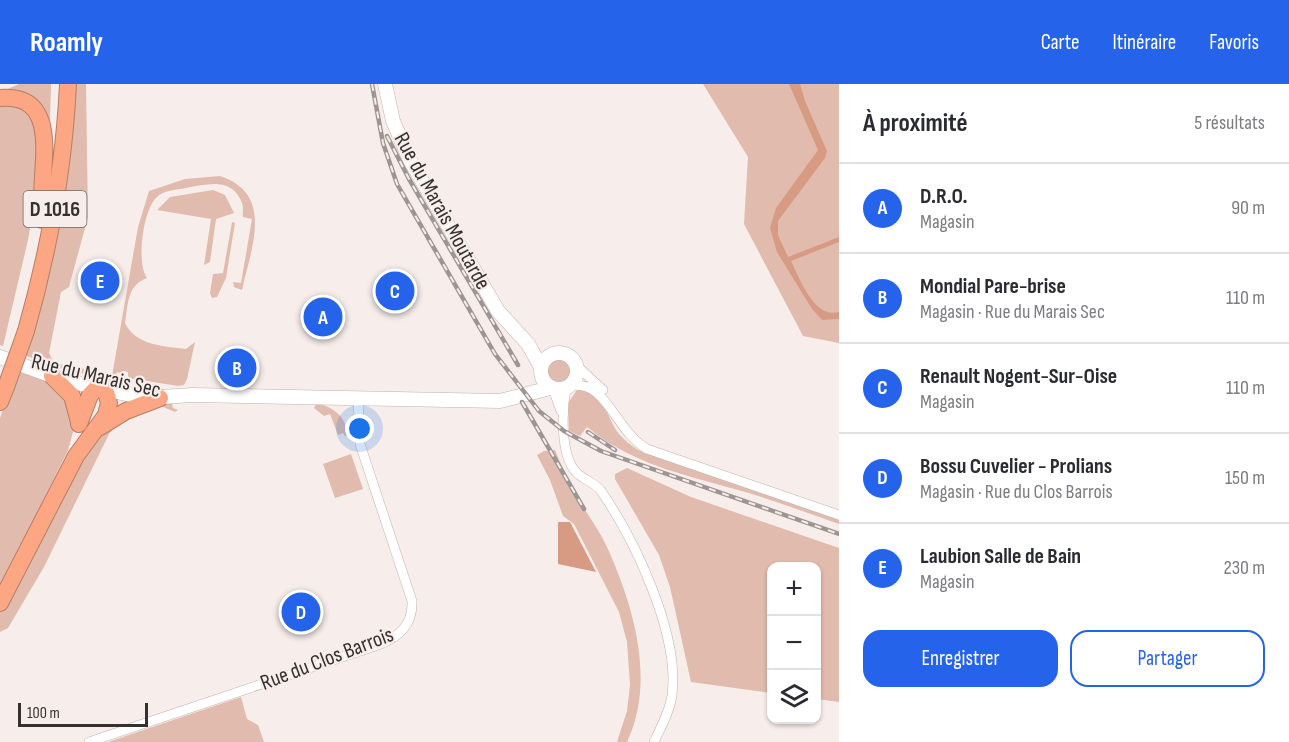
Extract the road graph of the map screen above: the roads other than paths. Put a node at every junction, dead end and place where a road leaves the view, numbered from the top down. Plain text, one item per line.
1 (13, 84) edge
2 (57, 84) edge
3 (68, 84) edge
4 (385, 84) edge
5 (0, 90) edge
6 (0, 98) edge
7 (42, 220) junction
8 (20, 331) junction
9 (516, 331) junction
10 (0, 351) edge
11 (553, 354) junction
12 (0, 357) edge
13 (576, 365) junction
14 (541, 368) junction
15 (52, 376) junction
16 (102, 386) junction
17 (2, 387) edge
18 (560, 388) junction
19 (193, 395) junction
20 (160, 398) junction
21 (358, 398) junction
22 (507, 400) junction
23 (618, 422) junction
24 (79, 424) junction
25 (95, 432) junction
26 (839, 515) edge
27 (0, 594) edge
28 (0, 603) edge
29 (89, 742) edge
30 (654, 742) edge

1 - 5 highway
2 - 7 highway, D 1016
3 - 8 highway, D 1016
4 - 9 street, Rue du Marais Moutarde
6 - 7 highway, D 1016
7 - 8 highway, D 1016
8 - 17 highway, D 1016, bridge
9 - 11 street, Rue du Marais Moutarde
9 - 14 street, Rue du Marais Moutarde
10 - 16 street, Rue du Marais Sec
11 - 13 street
11 - 14 street
12 - 15 street, Rue du Marais Sec
13 - 18 street
13 - 23 street
14 - 18 street
14 - 22 street
15 - 16 street, Rue du Marais Sec
15 - 24 highway
16 - 19 street, Rue du Marais Sec
16 - 20 street, Rue du Marais Sec
16 - 24 highway
16 - 25 highway
18 - 22 street, Rue du Marais Sec
18 - 23 street
18 - 30 street
19 - 20 street, Rue du Marais Sec
19 - 21 street, Rue du Marais Sec
20 - 25 highway
21 - 22 street, Rue du Marais Sec
21 - 29 street, Rue du Clos Barrois
23 - 26 street
24 - 27 highway
25 - 28 highway

